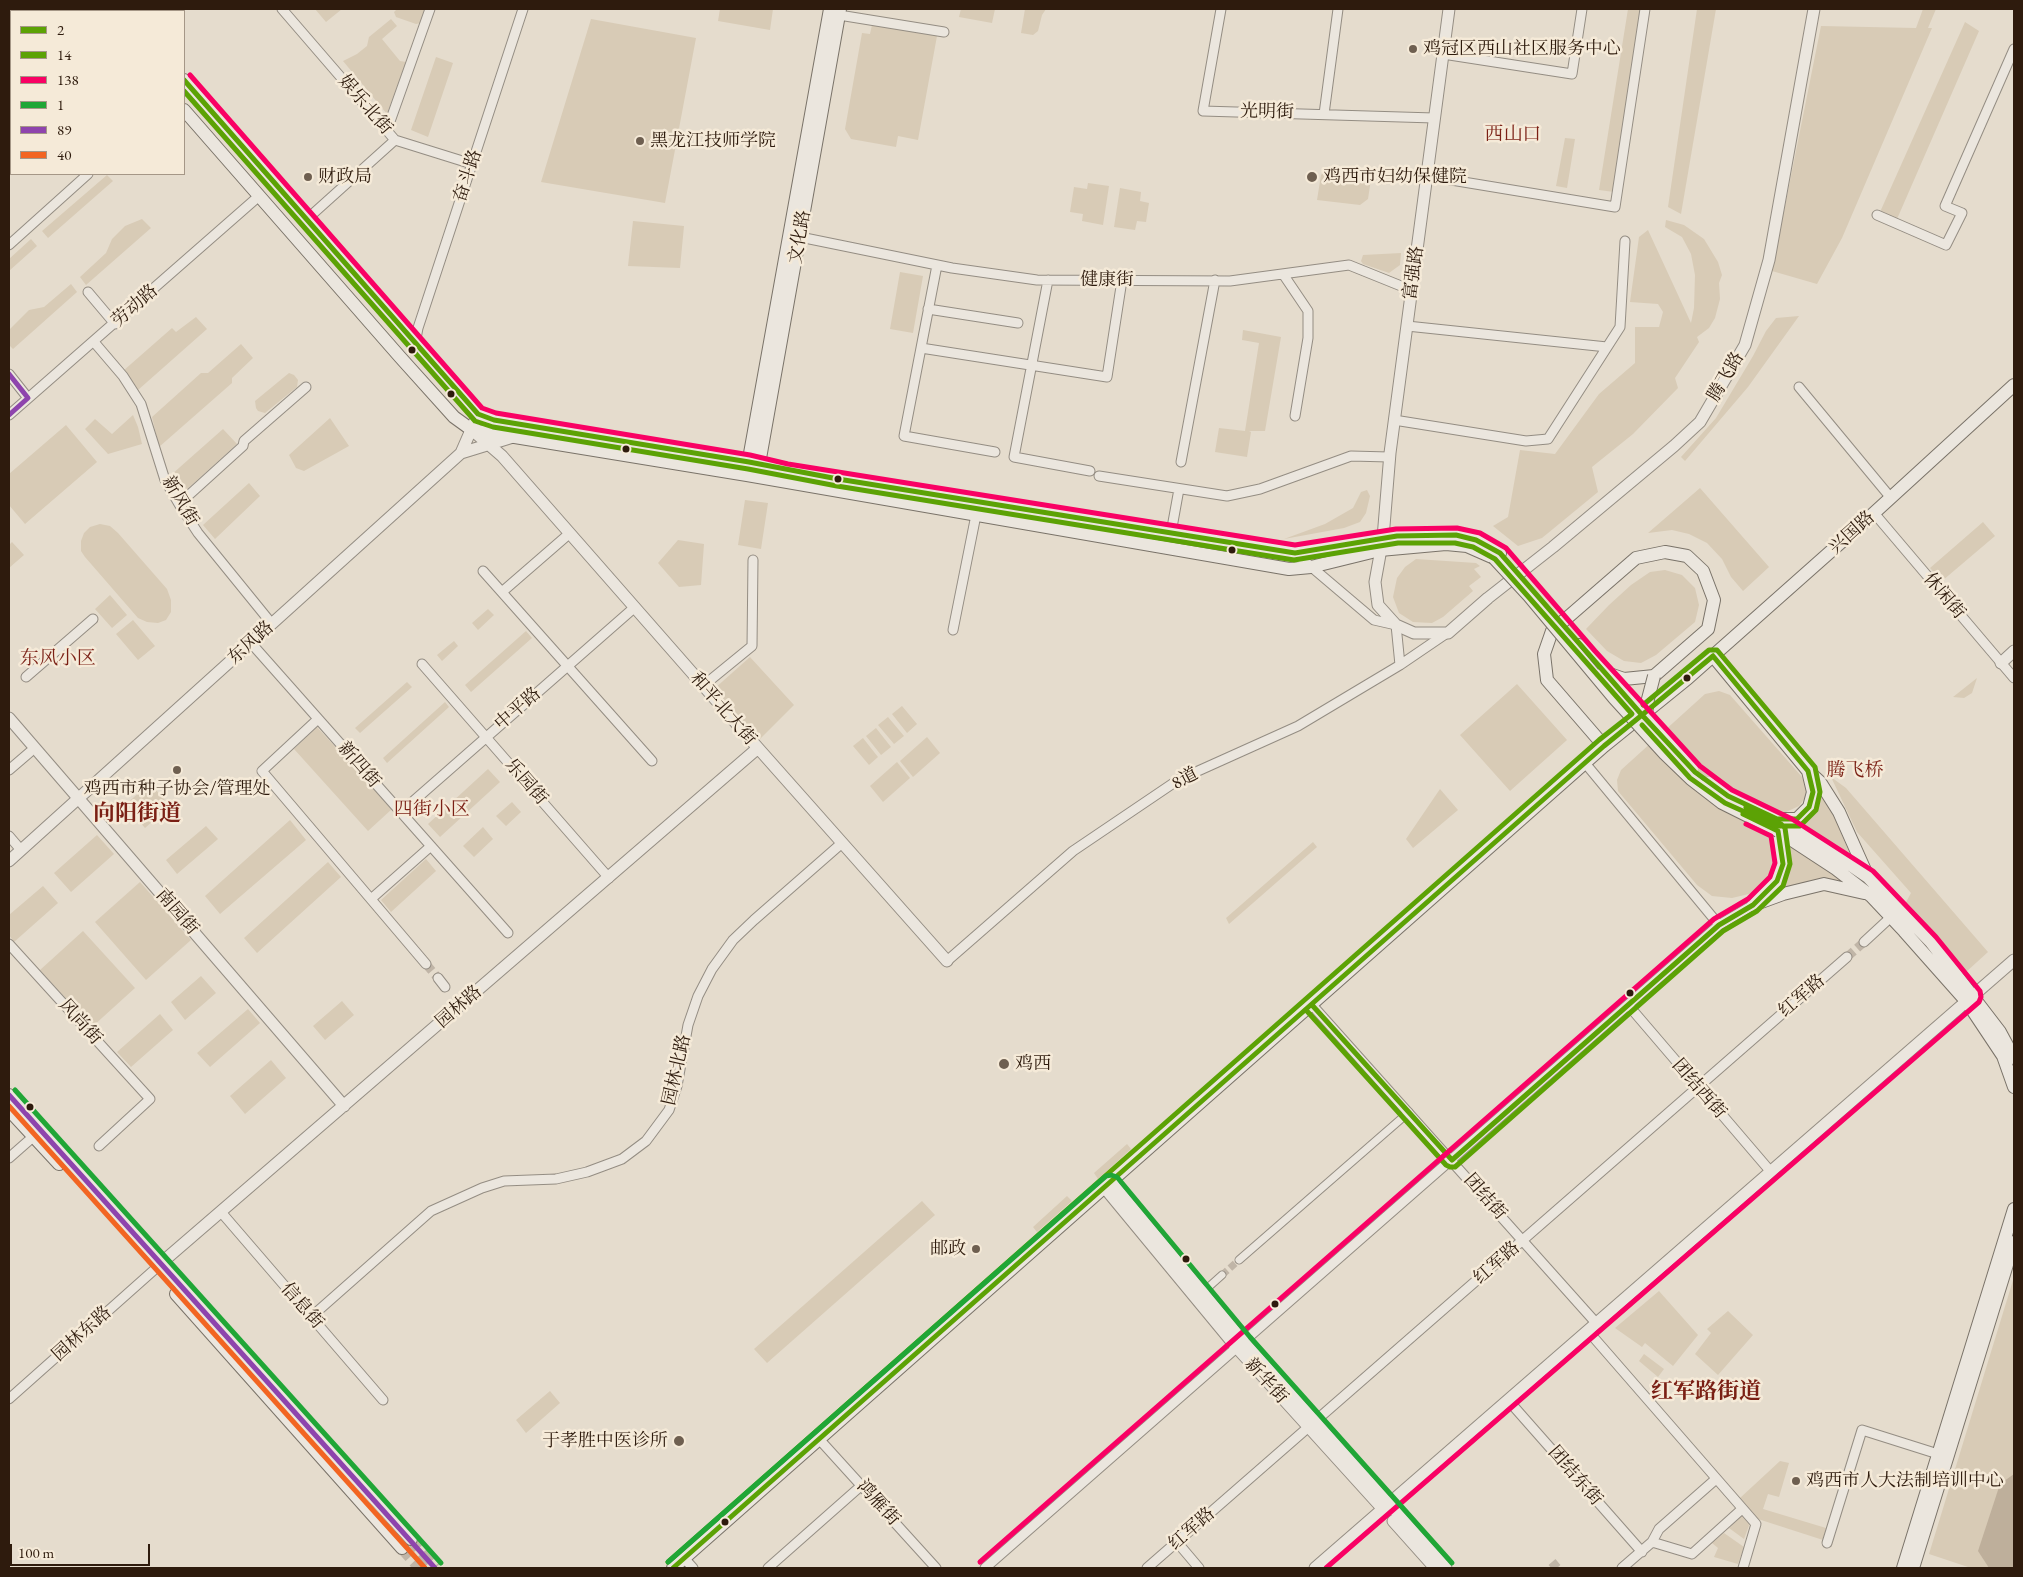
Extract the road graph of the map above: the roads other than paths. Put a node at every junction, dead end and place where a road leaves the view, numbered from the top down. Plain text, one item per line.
1 (282, 9) edge
2 (430, 9) edge
3 (523, 9) edge
4 (1220, 9) edge
5 (1338, 9) edge
6 (1449, 9) edge
7 (1582, 9) edge
8 (1645, 9) edge
9 (1814, 9) edge
10 (837, 11) edge
11 (944, 32) dead end
12 (2014, 49) edge
13 (1443, 54) junction
14 (185, 81) edge
15 (185, 111) edge
16 (1324, 114) junction
17 (1434, 118) junction
18 (387, 130) junction
19 (395, 140) junction
20 (472, 164) junction
21 (87, 175) edge
22 (1426, 176) junction
23 (259, 196) junction
24 (1877, 215) dead end
25 (306, 220) junction
26 (798, 229) junction
27 (1625, 241) dead end
28 (9, 245) edge
29 (936, 265) junction
30 (1282, 274) junction
31 (1048, 280) junction
32 (1122, 280) junction
33 (1215, 280) junction
34 (1411, 290) junction
35 (88, 292) dead end
36 (928, 309) junction
37 (1018, 323) dead end
38 (115, 324) junction
39 (1407, 326) junction
40 (94, 342) junction
41 (415, 344) junction
42 (1607, 347) junction
43 (921, 348) junction
44 (1031, 365) junction
45 (9, 374) edge
46 (2014, 385) edge
47 (306, 387) dead end
48 (1799, 387) dead end
49 (28, 398) junction
50 (9, 415) edge
51 (1295, 416) dead end
52 (1394, 420) junction
53 (472, 430) junction
54 (488, 430) junction
55 (995, 452) dead end
56 (461, 453) junction
57 (1390, 457) junction
58 (1181, 462) dead end
59 (754, 463) junction
60 (1090, 472) dead end
61 (746, 475) junction
62 (1100, 476) dead end
63 (1179, 489) junction
64 (1891, 498) junction
65 (179, 504) junction
66 (1874, 513) junction
67 (976, 515) junction
68 (570, 533) junction
69 (1171, 533) junction
70 (1382, 544) junction
71 (1295, 553) junction
72 (1497, 555) junction
73 (753, 560) dead end
74 (1311, 567) junction
75 (483, 571) dead end
76 (502, 592) junction
77 (635, 607) junction
78 (93, 619) dead end
79 (272, 624) junction
80 (1396, 625) junction
81 (953, 630) dead end
82 (1448, 633) junction
83 (251, 643) junction
84 (2014, 652) edge
85 (1713, 656) junction
86 (2001, 663) junction
87 (422, 664) dead end
88 (1400, 665) junction
89 (567, 666) junction
90 (1587, 666) junction
91 (1604, 672) junction
92 (1654, 676) junction
93 (26, 677) dead end
94 (2014, 678) edge
95 (703, 686) junction
96 (9, 718) edge
97 (1645, 718) junction
98 (318, 719) junction
99 (1645, 732) junction
100 (486, 737) junction
101 (1604, 746) junction
102 (758, 748) junction
103 (30, 752) dead end
104 (652, 761) dead end
105 (1585, 763) junction
106 (9, 770) edge
107 (1808, 771) junction
108 (79, 798) junction
109 (401, 812) junction
110 (1778, 825) junction
111 (9, 836) edge
112 (842, 843) junction
113 (431, 846) junction
114 (21, 850) junction
115 (9, 861) edge
116 (1868, 877) junction
117 (609, 878) junction
118 (1871, 896) junction
119 (370, 899) junction
120 (1753, 905) junction
121 (1891, 917) junction
122 (1719, 925) junction
123 (508, 933) dead end
124 (1864, 942) tunnel mouth
125 (9, 944) edge
126 (1847, 957) tunnel mouth
127 (2014, 960) edge
128 (947, 961) joint
129 (426, 964) tunnel mouth
130 (438, 978) tunnel mouth
131 (446, 987) dead end
132 (1971, 999) junction
133 (1312, 1005) junction
134 (1629, 1006) junction
135 (2014, 1058) edge
136 (2014, 1087) edge
137 (1698, 1088) junction
138 (9, 1095) edge
139 (344, 1106) junction
140 (9, 1110) edge
141 (1409, 1112) junction
142 (34, 1136) junction
143 (99, 1146) dead end
144 (9, 1158) edge
145 (1452, 1160) junction
146 (1771, 1172) junction
147 (1108, 1184) junction
148 (2014, 1209) edge
149 (221, 1212) junction
150 (1523, 1240) junction
151 (2014, 1242) edge
152 (1239, 1260) tunnel mouth
153 (157, 1267) junction
154 (1222, 1275) tunnel mouth
155 (1202, 1292) junction
156 (311, 1317) junction
157 (1592, 1328) junction
158 (1241, 1345) junction
159 (10, 1395) edge
160 (383, 1400) dead end
161 (1508, 1400) junction
162 (1312, 1425) junction
163 (819, 1438) junction
164 (1938, 1454) junction
165 (1716, 1479) junction
166 (862, 1486) junction
167 (1386, 1507) junction
168 (1742, 1509) junction
169 (1177, 1542) junction
170 (1652, 1542) junction
171 (1827, 1542) dead end
172 (406, 1544) tunnel mouth
173 (1642, 1552) junction
174 (688, 1563) edge
175 (673, 1568) edge
176 (768, 1568) edge
177 (936, 1568) edge
178 (985, 1568) edge
179 (1147, 1568) edge
180 (1200, 1568) edge
181 (1314, 1568) edge
182 (1435, 1568) edge
183 (1446, 1568) edge
184 (1622, 1568) edge
185 (1743, 1568) edge
186 (1903, 1568) edge
187 (1913, 1568) edge

1 - 18 street, 娱乐北街
2 - 18 street
3 - 20 street, 奋斗路
4 - 16 street, 光明街
5 - 16 street
6 - 13 street, 富强路
7 - 13 street
8 - 22 street
9 - 82 street, 腾飞路
10 - 11 street
10 - 26 main road, 文化路
12 - 24 street
13 - 17 street, 富强路
14 - 25 main road, 和平北大街
15 - 23 main road
16 - 17 street, 光明街
17 - 22 street, 富强路
18 - 19 street, 娱乐北街
19 - 20 street, 娱乐北街
19 - 25 street
20 - 41 street, 奋斗路
21 - 28 street
22 - 34 street, 富强路
23 - 38 street, 劳动路
23 - 53 main road
25 - 41 main road, 和平北大街
26 - 29 street, 健康街
26 - 59 main road, 文化路
27 - 42 street
29 - 31 street, 健康街
29 - 36 street
30 - 33 street, 健康街
30 - 34 street, 健康街
30 - 51 street
31 - 32 street, 健康街
31 - 44 street
32 - 33 street, 健康街
32 - 44 street
33 - 58 street
34 - 39 street, 富强路
35 - 38 street
36 - 37 street
36 - 43 street
38 - 40 street, 劳动路
39 - 42 street
39 - 52 street, 富强路
40 - 49 street, 劳动路
40 - 65 street, 新风街
41 - 54 main road, 和平北大街
42 - 52 street
43 - 44 street
43 - 55 street
44 - 60 street
45 - 49 street
46 - 64 main road, 兴国路
47 - 65 street
48 - 64 street
49 - 50 street, 劳动路
52 - 57 street, 富强路
53 - 54 main road
53 - 56 street, 东风路
54 - 56 street
54 - 59 main road
54 - 61 main road
54 - 68 street, 和平北大街
56 - 79 street, 东风路
57 - 63 street
57 - 70 street, 富强路
59 - 61 main road
59 - 69 main road
61 - 67 main road
62 - 63 street
63 - 69 street
64 - 66 main road, 兴国路
65 - 79 street, 新风街
66 - 85 main road, 兴国路
66 - 86 street, 休闲街
67 - 74 main road
67 - 81 street
68 - 76 street
68 - 77 street, 和平北大街
69 - 71 main road
70 - 71 main road
70 - 72 main road
70 - 74 main road
70 - 80 street, 富强路
71 - 74 street
72 - 90 main road, bridge
72 - 91 main road
73 - 95 street
74 - 80 street
75 - 76 street
76 - 89 street
77 - 89 street, 中平路
77 - 95 street, 和平北大街
78 - 93 street
79 - 83 street, 东风路
80 - 82 street
80 - 88 street
82 - 88 street, 8道
83 - 98 street, 新四街
83 - 108 street, 东风路
84 - 86 street
85 - 101 main road, 兴国路
85 - 107 main road
86 - 94 street, 休闲街
87 - 100 street, 乐园街
88 - 128 street, 8道
89 - 100 street, 中平路
89 - 104 street
90 - 91 main road, bridge
90 - 99 main road, bridge
91 - 92 main road
91 - 97 main road, bridge
92 - 97 main road, bridge
92 - 101 main road
95 - 102 street, 和平北大街
96 - 108 street, 南园街
97 - 99 main road, bridge
97 - 110 main road, bridge
98 - 109 street, 新四街
98 - 119 street
99 - 110 main road, bridge
100 - 109 street, 中平路
100 - 117 street, 乐园街
101 - 105 main road
102 - 112 street, 和平北大街
102 - 117 street, 园林路
103 - 106 street
105 - 122 street
105 - 133 main road
107 - 110 main road
107 - 116 main road
108 - 114 street, 东风路
108 - 139 street, 南园街
109 - 113 street, 新四街
110 - 116 main road
110 - 118 main road
110 - 120 main road
111 - 114 street
112 - 128 street, 和平北大街
112 - 156 street, 园林北路
113 - 119 street
113 - 123 street, 新四街
114 - 115 street, 东风路
116 - 132 main road
117 - 139 street, 园林路
118 - 120 main road
118 - 121 main road
119 - 129 street
120 - 122 street
121 - 124 street
121 - 132 main road
122 - 134 street
125 - 143 street, 风尚街
126 - 137 street, 红军路
127 - 132 street
130 - 131 street
132 - 135 main road
132 - 136 main road
132 - 146 street
133 - 141 street, 团结街
133 - 147 main road
134 - 137 street, 团结西街
134 - 145 street
137 - 146 street, 团结西街
137 - 150 street, 红军路
138 - 153 main road
139 - 149 street, 园林路
140 - 142 main road
141 - 145 street, 团结街
141 - 152 street
142 - 144 street
142 - 153 main road
145 - 150 street, 团结街
145 - 158 street
146 - 157 street
147 - 155 street, 新华街
147 - 158 street, 新华街
147 - 163 main road
148 - 164 main road
149 - 153 street, 园林路
149 - 156 street, 信息街
150 - 157 street, 团结街
150 - 162 street, 红军路
151 - 187 main road
153 - 159 street, 园林东路
153 - 172 main road
154 - 155 street
155 - 158 street, 新华街
156 - 160 street, 信息街
157 - 161 street
157 - 165 street, 团结街
158 - 162 street, 新华街
158 - 178 street
161 - 167 street
161 - 173 street, 团结东街
162 - 167 street, 新华街
162 - 169 street, 红军路
163 - 166 street, 鸿雁街
163 - 174 main road
164 - 171 street
164 - 186 main road
165 - 168 street, 团结街
165 - 170 street
166 - 176 street
166 - 177 street, 鸿雁街
167 - 181 street
167 - 182 street, 新华街
167 - 183 street, 新华街
168 - 170 street
168 - 185 street, 团结街
169 - 179 street, 红军路
169 - 180 street
170 - 173 street
173 - 184 street
174 - 175 main road

